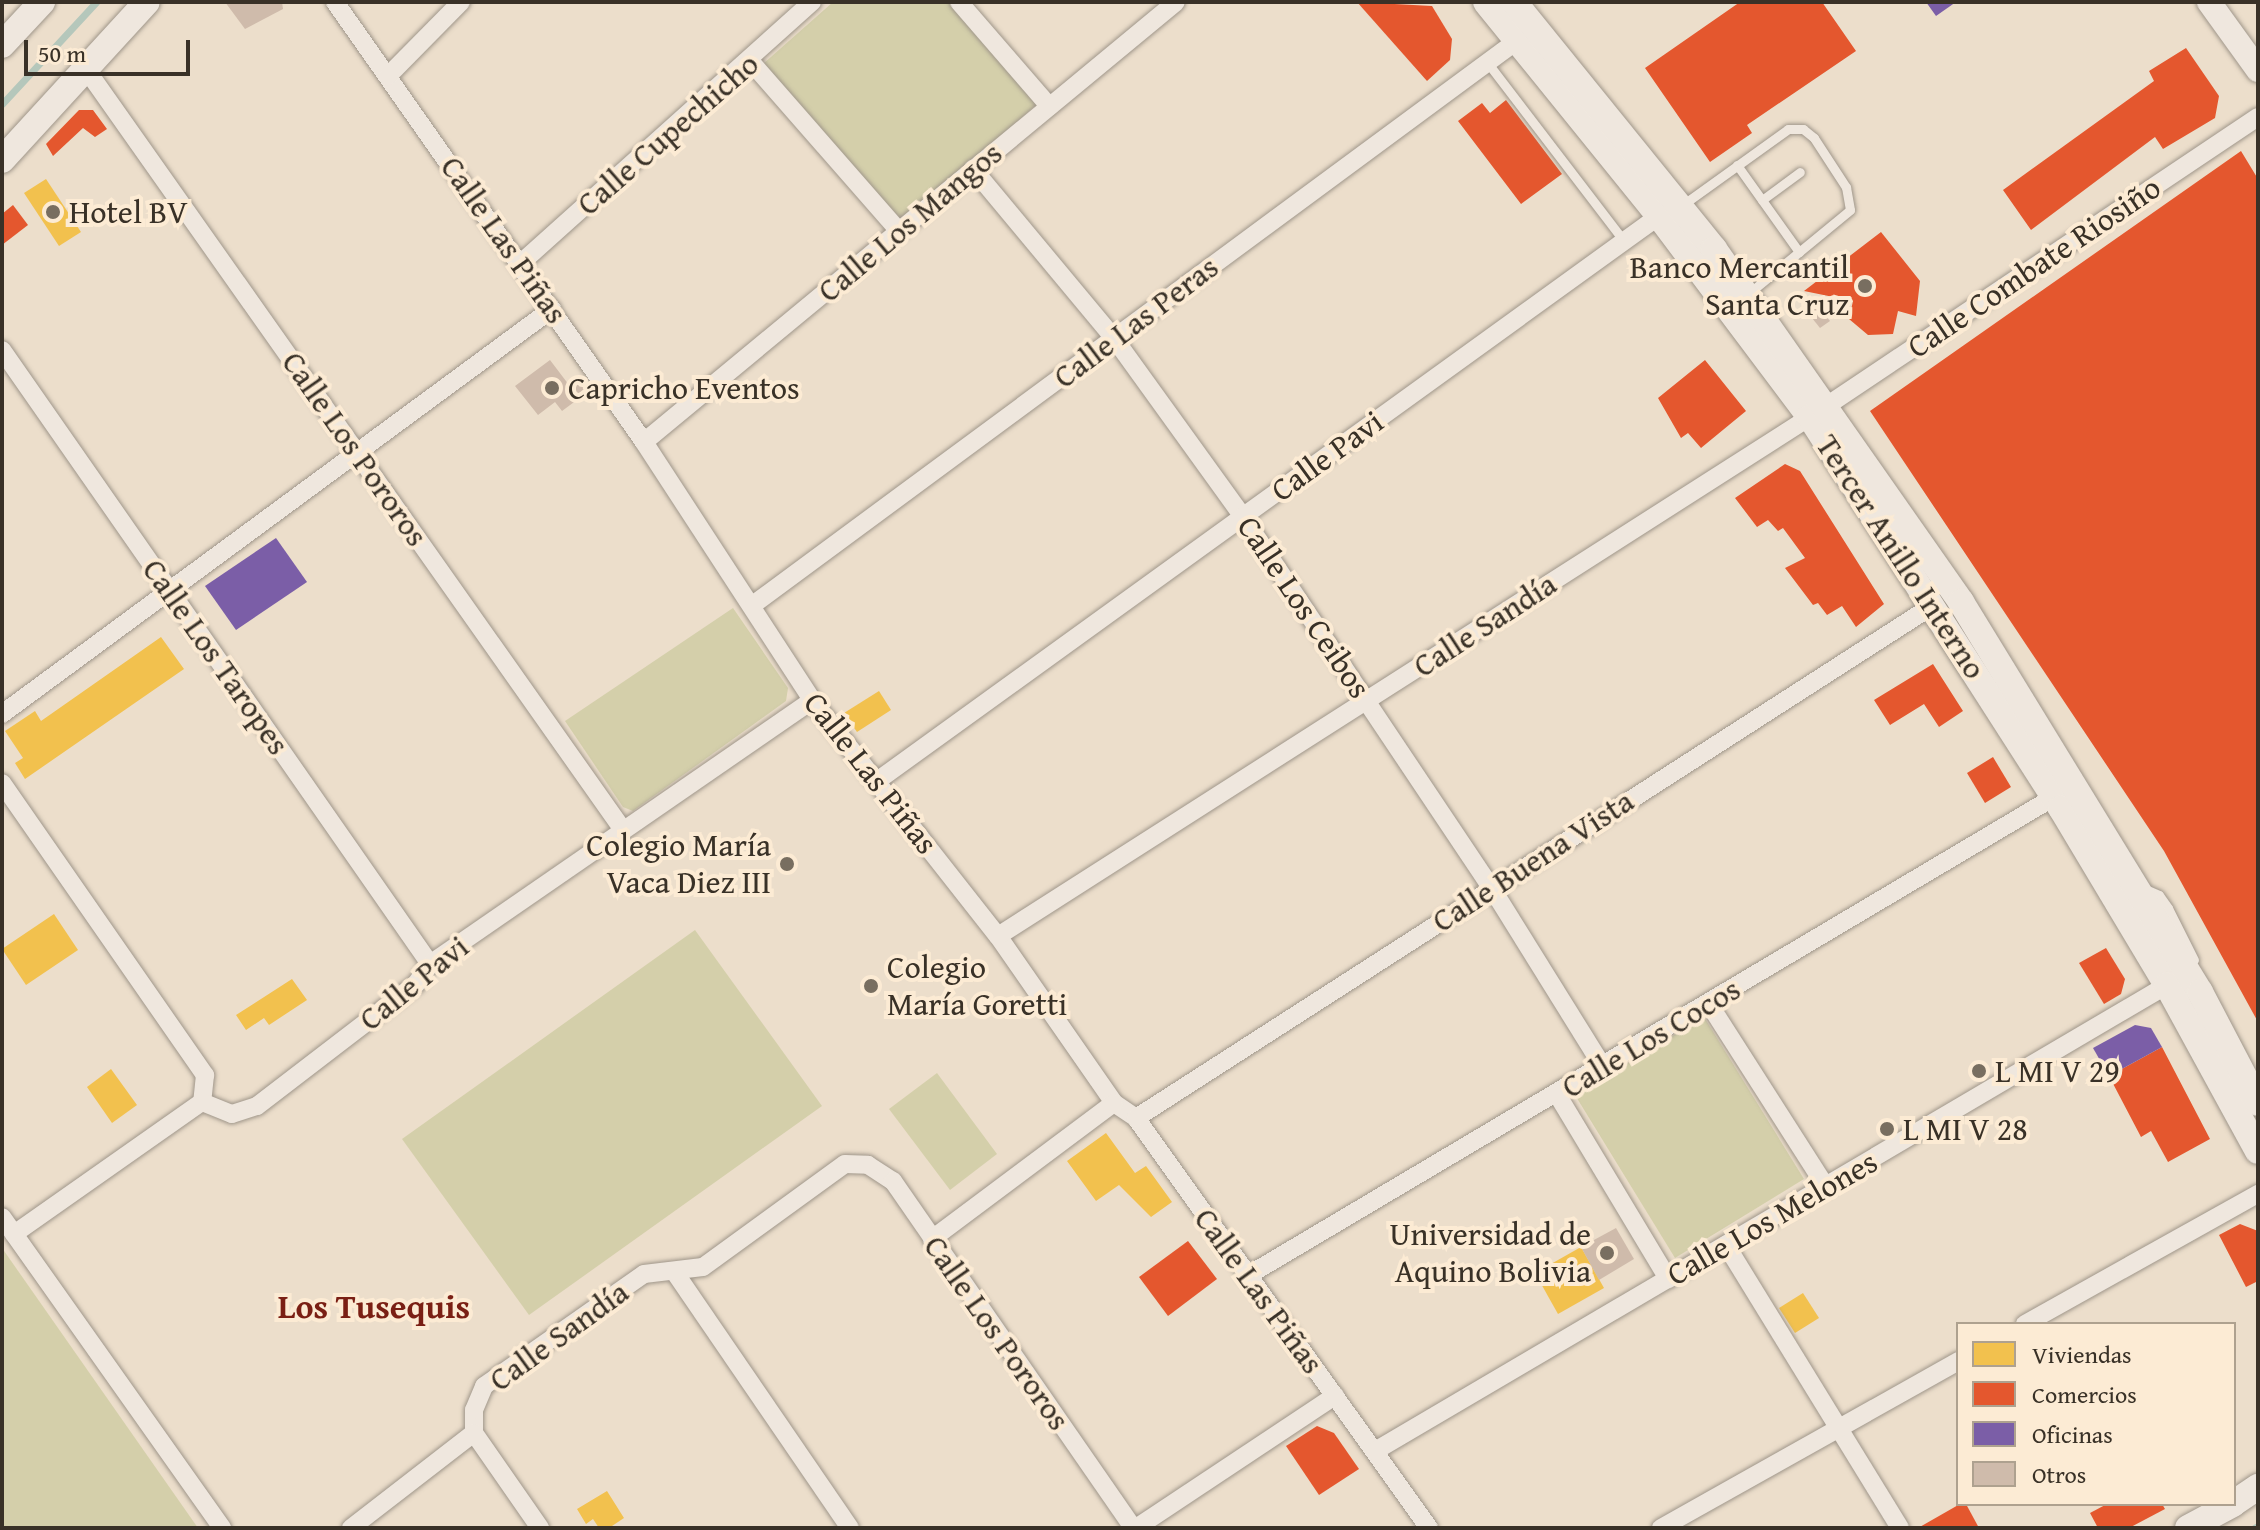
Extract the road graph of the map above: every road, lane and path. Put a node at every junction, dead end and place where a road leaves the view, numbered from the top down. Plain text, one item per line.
1 (42, 2) edge
2 (147, 2) edge
3 (335, 2) edge
4 (461, 2) edge
5 (812, 2) edge
6 (959, 2) edge
7 (1176, 2) edge
8 (1486, 2) edge
9 (1514, 2) edge
10 (2209, 2) edge
11 (1518, 40) junction
12 (2, 45) edge
13 (751, 62) junction
14 (1487, 62) junction
15 (86, 69) junction
16 (2258, 70) edge
17 (388, 76) junction
18 (1049, 106) junction
19 (2258, 117) edge
20 (2, 160) edge
21 (1737, 165) junction
22 (973, 169) junction
23 (1800, 172) dead end
24 (1762, 200) junction
25 (1670, 211) junction
26 (899, 231) junction
27 (1624, 241) junction
28 (1799, 252) junction
29 (521, 263) junction
30 (1747, 295) junction
31 (552, 309) junction
32 (1114, 338) junction
33 (2, 350) edge
34 (1818, 411) junction
35 (644, 442) junction
36 (357, 453) junction
37 (1243, 517) junction
38 (169, 591) junction
39 (754, 604) junction
40 (1932, 606) junction
41 (1367, 699) junction
42 (812, 700) junction
43 (2, 714) edge
44 (877, 781) junction
45 (2, 783) edge
46 (2054, 797) junction
47 (623, 830) junction
48 (2132, 883) junction
49 (1491, 887) junction
50 (998, 936) junction
51 (430, 964) junction
52 (2167, 985) junction
53 (1709, 1004) junction
54 (1603, 1067) junction
55 (2258, 1079) edge
56 (1557, 1094) junction
57 (202, 1102) junction
58 (1114, 1103) junction
59 (2258, 1103) edge
60 (1136, 1118) junction
61 (2258, 1151) edge
62 (845, 1164) joint
63 (1826, 1187) junction
64 (2258, 1194) edge
65 (2, 1217) edge
66 (14, 1234) junction
67 (932, 1239) junction
68 (1726, 1245) junction
69 (676, 1274) junction
70 (1247, 1276) junction
71 (1668, 1279) junction
72 (2029, 1322) edge
73 (1956, 1362) edge
74 (1335, 1396) junction
75 (1839, 1427) junction
76 (474, 1433) junction
77 (1375, 1451) junction
78 (2258, 1487) edge
79 (2236, 1503) edge
80 (2230, 1506) edge
81 (222, 1528) edge
82 (351, 1528) edge
83 (540, 1528) edge
84 (850, 1528) edge
85 (1134, 1528) edge
86 (1429, 1528) edge
87 (1661, 1528) edge
88 (1900, 1528) edge
89 (2188, 1528) edge

1 - 12 main road
2 - 15 main road
3 - 17 street, Calle Las Piñas
4 - 17 street
5 - 13 street, Calle Cupechicho
6 - 18 street
7 - 18 street, Calle Los Mangos
8 - 11 main road, Tercer Anillo Interno
9 - 25 main road, Tercer Anillo Interno
10 - 16 street
11 - 14 street, Calle Las Peras
11 - 25 main road, Tercer Anillo Interno
13 - 26 street
13 - 29 street, Calle Cupechicho
14 - 27 lane
14 - 32 street, Calle Las Peras
15 - 20 main road
15 - 36 street, Calle Los Pororos
17 - 29 street, Calle Las Piñas
18 - 22 street, Calle Los Mangos
19 - 34 street, Calle Combate Riosiño
21 - 24 lane
21 - 25 lane
21 - 28 lane
22 - 26 street, Calle Los Mangos
22 - 32 street, Calle Los Ceibos
23 - 24 lane
24 - 28 lane
25 - 27 street, Calle Pavi
25 - 30 main road, Tercer Anillo Interno
25 - 34 main road, Tercer Anillo Interno
26 - 35 street, Calle Los Mangos
27 - 37 street, Calle Pavi
28 - 30 lane
29 - 31 street, Calle Las Piñas
30 - 34 main road, Tercer Anillo Interno
31 - 35 street, Calle Las Piñas
31 - 36 street
32 - 37 street, Calle Los Ceibos
32 - 39 street, Calle Las Peras
33 - 38 street, Calle Los Taropes
34 - 40 main road, Tercer Anillo Interno
34 - 41 street, Calle Sandía
34 - 48 main road, Tercer Anillo Interno
35 - 39 street, Calle Las Piñas
36 - 38 street
36 - 47 street, Calle Los Pororos
37 - 41 street, Calle Los Ceibos
37 - 44 street, Calle Pavi
38 - 43 street
38 - 51 street, Calle Los Taropes
39 - 42 street, Calle Las Piñas
40 - 46 main road, Tercer Anillo Interno
40 - 49 street, Calle Buena Vista
41 - 49 street, Calle Los Ceibos
41 - 50 street, Calle Sandía
42 - 44 street, Calle Las Piñas
42 - 47 street, Calle Pavi
44 - 50 street, Calle Las Piñas
45 - 57 street
46 - 52 main road, Tercer Anillo Interno
46 - 53 street, Calle Los Cocos
47 - 51 street, Calle Pavi
48 - 55 lane
48 - 59 main road, Tercer Anillo Interno
49 - 54 street, Calle Los Ceibos
49 - 60 street, Calle Buena Vista
50 - 58 street, Calle Las Piñas
51 - 57 street, Calle Pavi
52 - 61 main road, Tercer Anillo Interno
52 - 63 street, Calle Los Melones
53 - 54 street, Calle Los Cocos
53 - 63 street
54 - 56 street, Calle Los Cocos
56 - 70 street, Calle Los Cocos
56 - 71 street
57 - 66 street
58 - 60 street, Calle Las Piñas
58 - 67 street
60 - 70 street, Calle Las Piñas
62 - 67 street, Calle Los Pororos
62 - 69 street, Calle Sandía
63 - 68 street, Calle Los Melones
64 - 72 street
65 - 66 street
66 - 81 street
67 - 85 street, Calle Los Pororos
68 - 71 street, Calle Los Melones
68 - 75 street
69 - 76 street, Calle Sandía
69 - 84 street
70 - 74 street, Calle Las Piñas
71 - 77 street, Calle Los Melones
73 - 75 street
74 - 77 street, Calle Las Piñas
74 - 85 street
75 - 87 street
75 - 88 street
76 - 82 street, Calle Sandía
76 - 83 street
77 - 86 street, Calle Las Piñas
78 - 79 main road
80 - 89 main road

